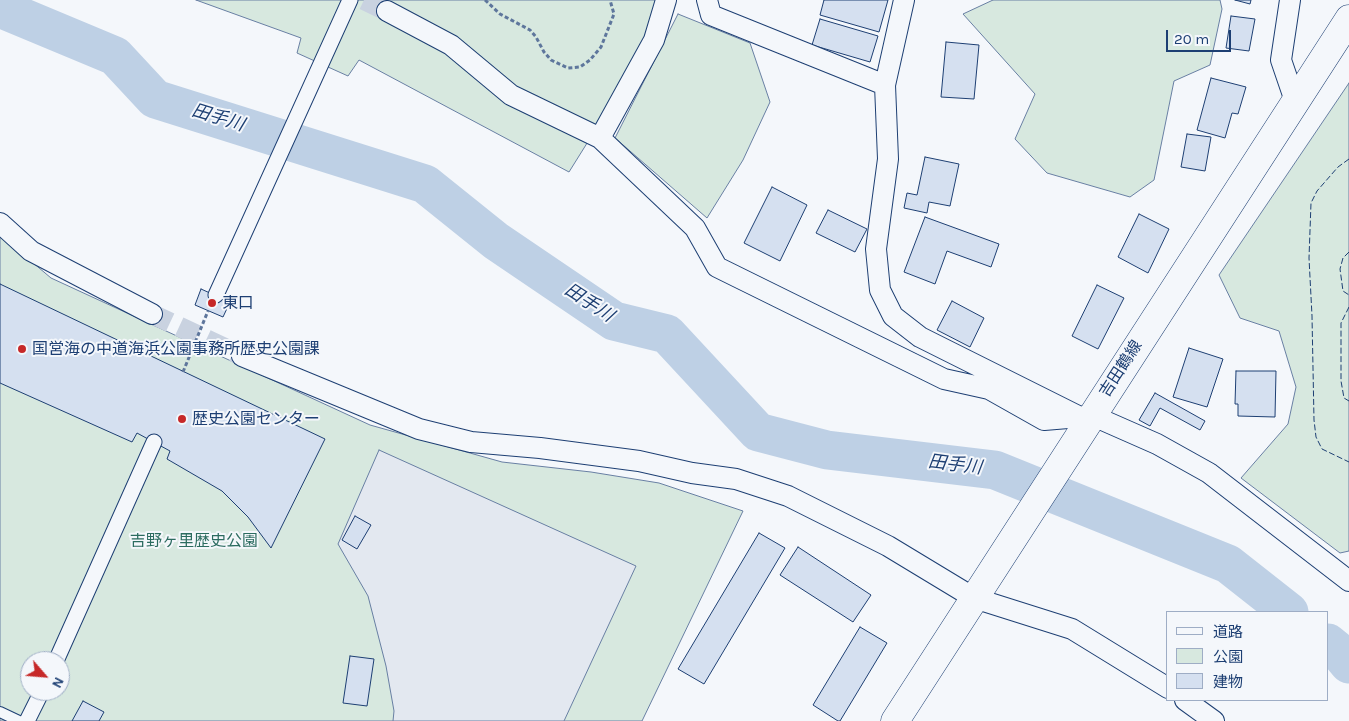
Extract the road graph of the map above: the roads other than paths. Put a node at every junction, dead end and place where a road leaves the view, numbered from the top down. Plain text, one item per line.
1 (350, 0) edge
2 (666, 0) edge
3 (708, 0) edge
4 (904, 0) edge
5 (1290, 0) edge
6 (387, 11) tunnel mouth
7 (1349, 19) edge
8 (885, 85) junction
9 (1295, 101) junction
10 (600, 138) junction
11 (0, 223) edge
12 (216, 295) dead end
13 (152, 314) tunnel mouth
14 (242, 356) tunnel mouth
15 (1086, 416) junction
16 (154, 442) dead end
17 (1349, 581) edge
18 (974, 598) junction
19 (60, 651) edge
20 (1166, 687) edge
21 (37, 701) edge
22 (1180, 701) edge
23 (1186, 701) edge
24 (0, 712) edge
25 (18, 721) edge
26 (27, 721) edge
27 (895, 721) edge
28 (1190, 721) edge
29 (1214, 721) edge

1 - 12 street
2 - 10 street
3 - 8 street
4 - 8 street
5 - 9 street
6 - 10 street
7 - 9 main road, 吉田鶴線
8 - 15 street
9 - 15 main road, 吉田鶴線
10 - 15 street
11 - 13 street
14 - 18 street
15 - 17 street
15 - 18 main road, 吉田鶴線
16 - 19 street
18 - 20 street
18 - 27 main road, 吉田鶴線
21 - 26 street
22 - 28 street
23 - 29 street
24 - 25 lane

